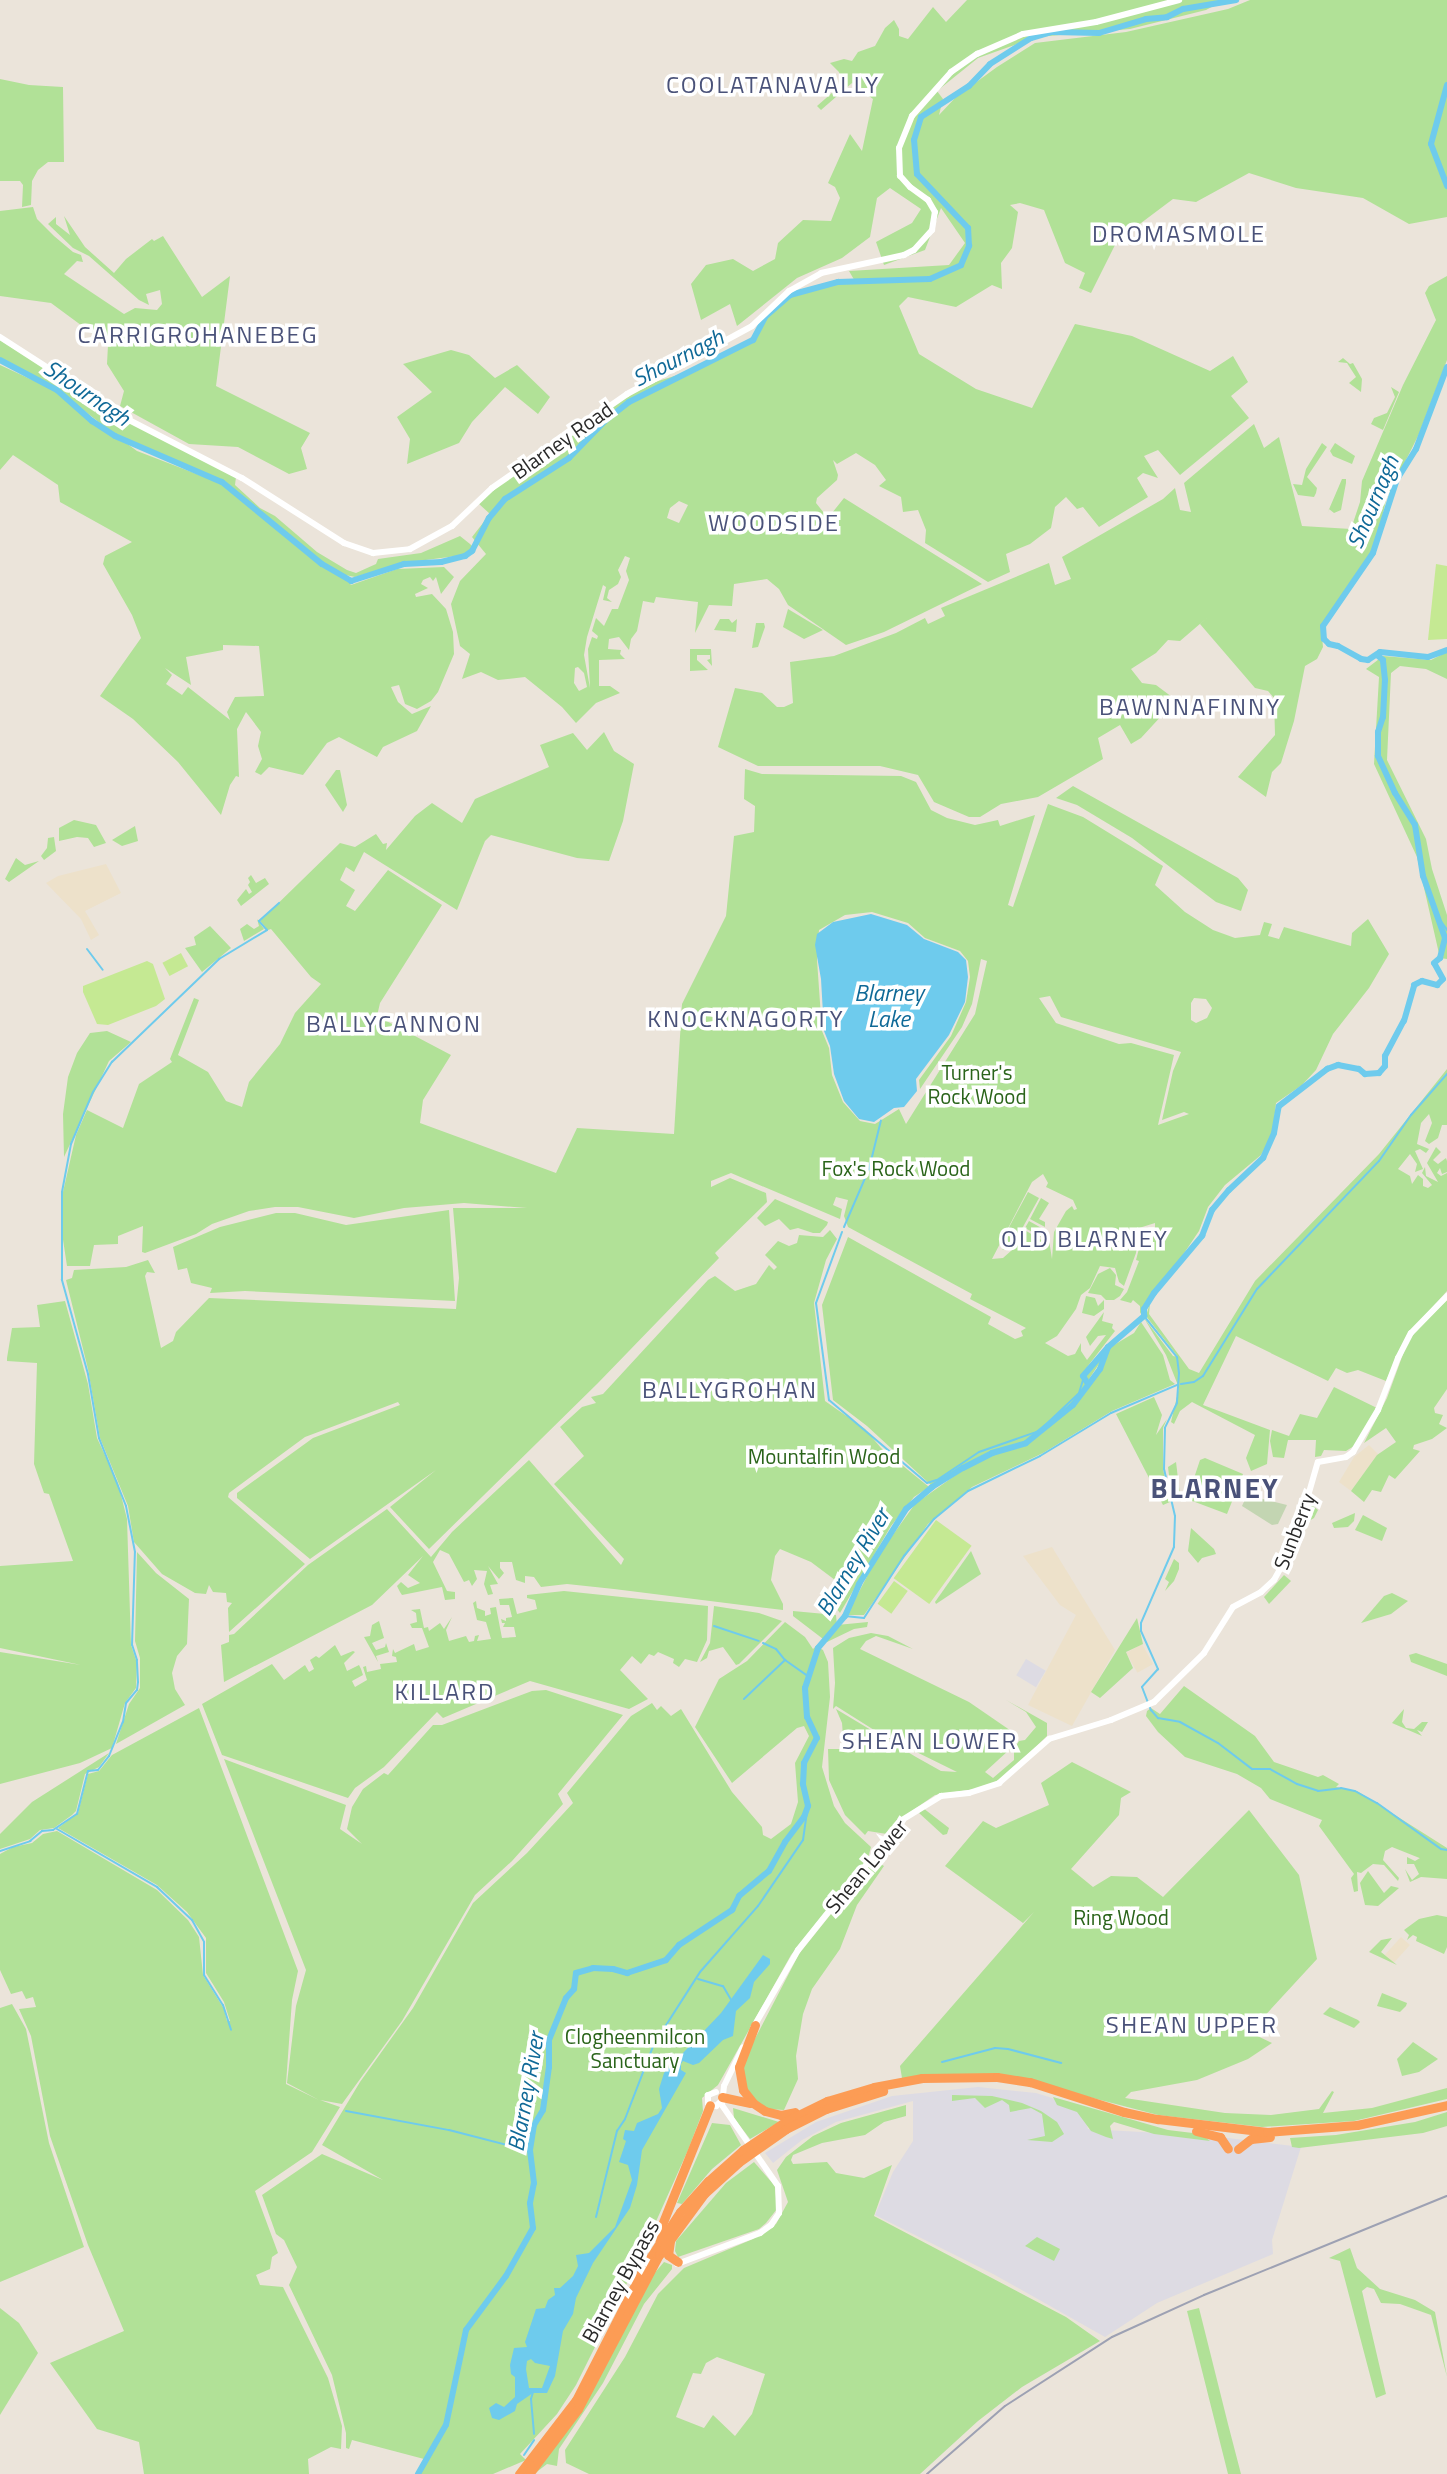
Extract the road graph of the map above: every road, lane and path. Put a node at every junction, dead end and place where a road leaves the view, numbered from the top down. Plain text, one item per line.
1 (1179, 0) edge
2 (0, 337) edge
3 (1447, 1296) edge
4 (1186, 1671) joint
5 (755, 2025) junction
6 (1059, 2092) junction
7 (720, 2096) junction
8 (840, 2097) junction
9 (753, 2104) junction
10 (1447, 2105) edge
11 (713, 2106) junction
12 (1151, 2118) junction
13 (730, 2119) junction
14 (1338, 2128) junction
15 (756, 2144) junction
16 (746, 2152) junction
17 (677, 2227) junction
18 (678, 2263) junction
19 (649, 2273) junction
20 (637, 2280) junction
21 (519, 2474) edge
22 (530, 2474) edge

1 - 2 main road, Blarney Road
3 - 4 main road, Sunberry
4 - 5 main road, Shean Lower
5 - 7 main road, Shean Lower
5 - 9 highway
6 - 8 highway, Blarney Bypass
6 - 12 highway, Blarney Bypass
6 - 15 highway, Blarney Bypass
7 - 9 highway
7 - 11 main road
7 - 11 main road
7 - 13 main road
8 - 9 highway
8 - 15 highway, Blarney Bypass
10 - 14 highway, Blarney Bypass
11 - 13 main road
11 - 20 highway
12 - 14 highway, Blarney Bypass
12 - 14 highway
13 - 18 main road
15 - 16 highway, Blarney Bypass
16 - 17 highway, Blarney Bypass
16 - 20 highway, Blarney Bypass
17 - 18 highway
17 - 19 highway, Blarney Bypass
18 - 19 highway
19 - 22 highway, Blarney Bypass
20 - 21 highway, Blarney Bypass

